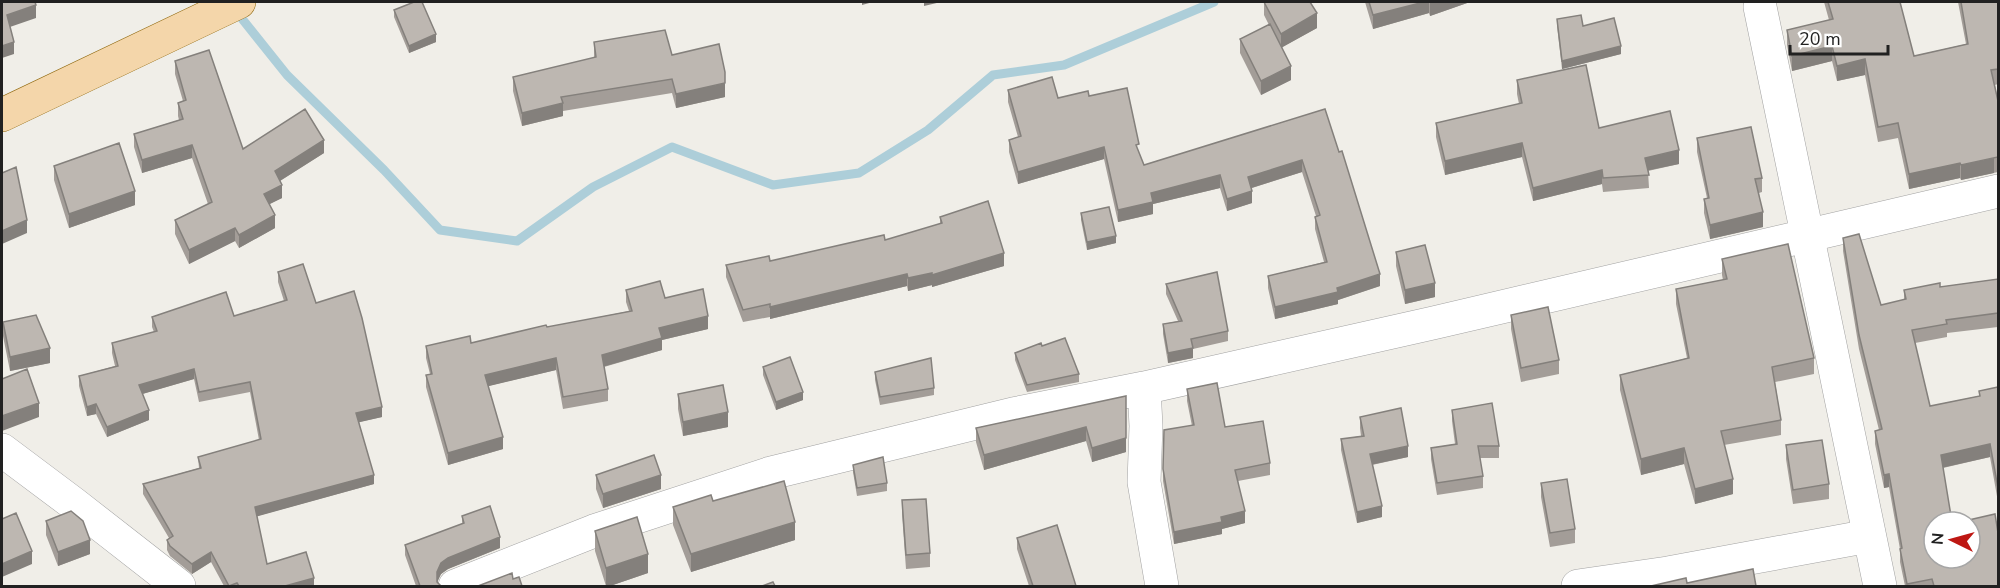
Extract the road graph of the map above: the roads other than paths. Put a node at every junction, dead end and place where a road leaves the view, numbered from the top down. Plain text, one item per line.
1 (239, 2) edge
2 (1760, 7) dead end
3 (2, 115) edge
4 (1998, 191) edge
5 (1807, 235) junction
6 (1144, 388) junction
7 (2, 450) edge
8 (1869, 536) junction
9 (179, 586) edge
10 (455, 586) edge
11 (1162, 586) edge
12 (1578, 586) edge
13 (1880, 586) edge

1 - 3 main road
2 - 5 street
4 - 5 street
5 - 6 street
5 - 8 street
6 - 10 street
6 - 11 street
7 - 9 street
8 - 12 street
8 - 13 street

